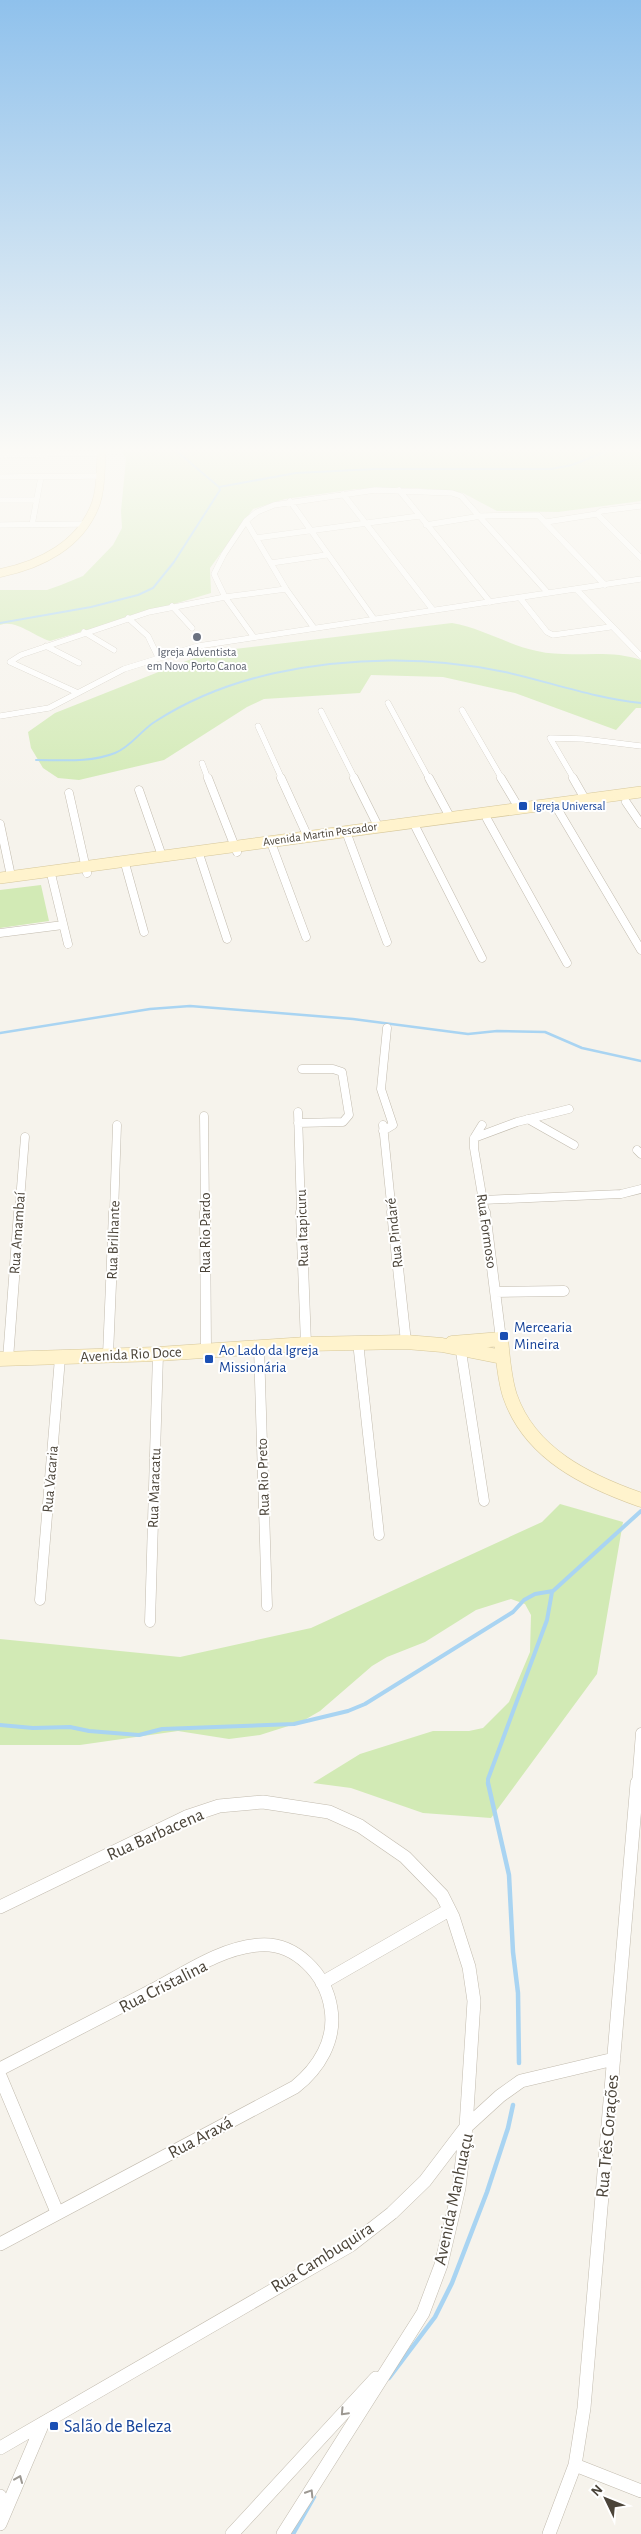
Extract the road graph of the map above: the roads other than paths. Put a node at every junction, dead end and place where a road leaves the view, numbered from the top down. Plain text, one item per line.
1 (26, 567) edge
2 (217, 567) edge
3 (273, 567) edge
4 (335, 567) edge
5 (399, 567) edge
6 (461, 567) edge
7 (526, 567) edge
8 (588, 567) edge
9 (0, 573) edge
10 (634, 580) junction
11 (641, 580) edge
12 (605, 585) junction
13 (641, 588) edge
14 (286, 589) junction
15 (576, 589) junction
16 (548, 593) junction
17 (225, 597) junction
18 (520, 598) junction
19 (490, 602) junction
20 (172, 606) junction
21 (433, 610) junction
22 (128, 618) junction
23 (374, 619) junction
24 (610, 627) junction
25 (192, 628) dead end
26 (314, 628) junction
27 (84, 632) junction
28 (253, 636) junction
29 (560, 636) joint
30 (46, 646) junction
31 (114, 650) dead end
32 (641, 656) edge
33 (158, 657) junction
34 (79, 663) dead end
35 (78, 692) junction
36 (388, 703) dead end
37 (462, 710) dead end
38 (320, 711) dead end
39 (0, 716) edge
40 (258, 726) dead end
41 (550, 738) joint
42 (641, 746) edge
43 (202, 762) dead end
44 (139, 790) dead end
45 (68, 792) dead end
46 (641, 792) edge
47 (641, 800) edge
48 (588, 802) junction
49 (626, 802) junction
50 (519, 808) junction
51 (558, 810) junction
52 (450, 817) junction
53 (487, 819) junction
54 (0, 824) edge
55 (641, 824) edge
56 (412, 825) junction
57 (381, 829) junction
58 (307, 835) junction
59 (352, 837) junction
60 (272, 848) junction
61 (236, 849) junction
62 (162, 856) junction
63 (200, 857) junction
64 (126, 868) junction
65 (86, 870) junction
66 (12, 876) junction
67 (0, 878) edge
68 (52, 878) junction
69 (0, 885) edge
70 (63, 925) junction
71 (144, 932) dead end
72 (0, 933) edge
73 (306, 937) dead end
74 (227, 939) dead end
75 (387, 942) dead end
76 (68, 944) dead end
77 (641, 950) edge
78 (482, 958) dead end
79 (567, 963) dead end
80 (387, 1028) dead end
81 (302, 1069) dead end
82 (569, 1109) dead end
83 (298, 1112) dead end
84 (204, 1116) dead end
85 (528, 1119) junction
86 (298, 1123) junction
87 (117, 1125) dead end
88 (482, 1125) dead end
89 (25, 1137) dead end
90 (474, 1138) junction
91 (574, 1145) dead end
92 (641, 1189) edge
93 (483, 1200) junction
94 (564, 1291) dead end
95 (495, 1292) junction
96 (501, 1339) junction
97 (358, 1342) junction
98 (406, 1342) junction
99 (306, 1344) junction
100 (460, 1346) junction
101 (259, 1348) junction
102 (206, 1350) junction
103 (158, 1354) junction
104 (108, 1355) junction
105 (502, 1357) junction
106 (60, 1358) junction
107 (4, 1359) edge
108 (641, 1500) edge
109 (484, 1501) dead end
110 (379, 1535) dead end
111 (40, 1600) dead end
112 (267, 1606) dead end
113 (150, 1622) dead end
114 (641, 1733) edge
115 (3, 1904) edge
116 (449, 1910) junction
117 (322, 1983) junction
118 (614, 2059) junction
119 (0, 2069) edge
120 (0, 2076) edge
121 (466, 2127) junction
122 (57, 2212) junction
123 (0, 2244) edge
124 (389, 2364) junction
125 (43, 2423) junction
126 (0, 2448) edge
127 (576, 2465) junction
128 (641, 2490) edge
129 (0, 2496) edge
130 (3, 2518) edge
131 (232, 2534) edge
132 (283, 2534) edge
133 (549, 2534) edge

1 - 9 street
2 - 17 street
3 - 14 street
4 - 23 street
5 - 21 street
6 - 19 street
7 - 16 street
8 - 12 street
10 - 11 street
10 - 12 street
10 - 13 street
12 - 15 street
14 - 17 street
14 - 26 street
15 - 16 street
15 - 24 street
16 - 18 street
17 - 20 street
17 - 28 street
18 - 19 street
18 - 29 street
19 - 21 street
20 - 22 street
20 - 25 street
21 - 23 street
22 - 27 street
22 - 33 street
23 - 26 street
24 - 29 street
24 - 32 street
26 - 28 street
27 - 30 street
27 - 31 street
28 - 33 street
30 - 34 street
30 - 35 street
33 - 35 street
35 - 39 street
36 - 52 street
37 - 50 street
38 - 57 street
40 - 58 street
41 - 42 street
41 - 48 street
43 - 61 street
44 - 62 street
45 - 65 street
46 - 48 street, Avenida Martin Pescador
47 - 49 street, Avenida Martin Pescador
48 - 49 street, Avenida Martin Pescador
48 - 50 street, Avenida Martin Pescador
48 - 51 street, Avenida Martin Pescador
49 - 55 street
50 - 52 street, Avenida Martin Pescador
51 - 53 street, Avenida Martin Pescador
51 - 77 street
52 - 56 street, Avenida Martin Pescador
53 - 56 street, Avenida Martin Pescador
53 - 79 street
54 - 66 street
56 - 57 street, Avenida Martin Pescador
56 - 78 street
57 - 58 street, Avenida Martin Pescador
57 - 59 street, Avenida Martin Pescador
58 - 61 street, Avenida Martin Pescador
59 - 60 street, Avenida Martin Pescador
59 - 75 street
60 - 61 street, Avenida Martin Pescador
60 - 73 street
61 - 62 street, Avenida Martin Pescador
61 - 63 street, Avenida Martin Pescador
62 - 65 street, Avenida Martin Pescador
63 - 64 street, Avenida Martin Pescador
63 - 74 street
64 - 65 street, Avenida Martin Pescador
64 - 71 street
65 - 66 street, Avenida Martin Pescador
65 - 68 street, Avenida Martin Pescador
66 - 67 street, Avenida Martin Pescador
68 - 69 street, Avenida Martin Pescador
68 - 70 street
70 - 72 street
70 - 76 street
80 - 98 street, Rua Pindaré
81 - 86 street
82 - 85 street
83 - 86 street, Rua Itapicuru
84 - 102 street, Rua Rio Pardo
85 - 90 street
85 - 91 street
86 - 99 street, Rua Itapicuru
87 - 104 street, Rua Brilhante
88 - 90 street
89 - 107 street, Rua Amambaí
90 - 93 street, Rua Formoso
92 - 93 street
93 - 95 street, Rua Formoso
94 - 95 street
95 - 96 street, Rua Formoso
96 - 100 street, Avenida Rio Doce
96 - 105 street
97 - 98 street, Avenida Rio Doce
97 - 99 street, Avenida Rio Doce
97 - 110 street
98 - 100 street, Avenida Rio Doce
99 - 101 street, Avenida Rio Doce
100 - 105 street, Avenida Rio Doce
100 - 109 street
101 - 102 street, Avenida Rio Doce
101 - 112 street, Rua Rio Preto
102 - 103 street, Avenida Rio Doce
103 - 104 street, Avenida Rio Doce
103 - 113 street, Rua Maracatu
104 - 106 street, Avenida Rio Doce
105 - 108 street
106 - 107 street, Avenida Rio Doce
106 - 111 street, Rua Vacaria
114 - 118 street, Rua Três Corações
115 - 116 street, Rua Barbacena
116 - 117 street
116 - 121 street
117 - 119 street, Rua Cristalina
117 - 122 street, Rua Araxá
118 - 121 street, Avenida Manhuaçu
118 - 127 street, Rua Três Corações
120 - 122 street
121 - 124 street, Avenida Manhuaçu
121 - 125 street, Rua Cambuquira
122 - 123 street, Rua Araxá
124 -> 131 street, Avenida Manhuaçu
132 -> 124 street, Avenida Manhuaçu
125 - 126 street, Rua Cambuquira
130 -> 125 street
127 - 128 street
127 - 133 street, Rua Três Corações
129 - 130 street

